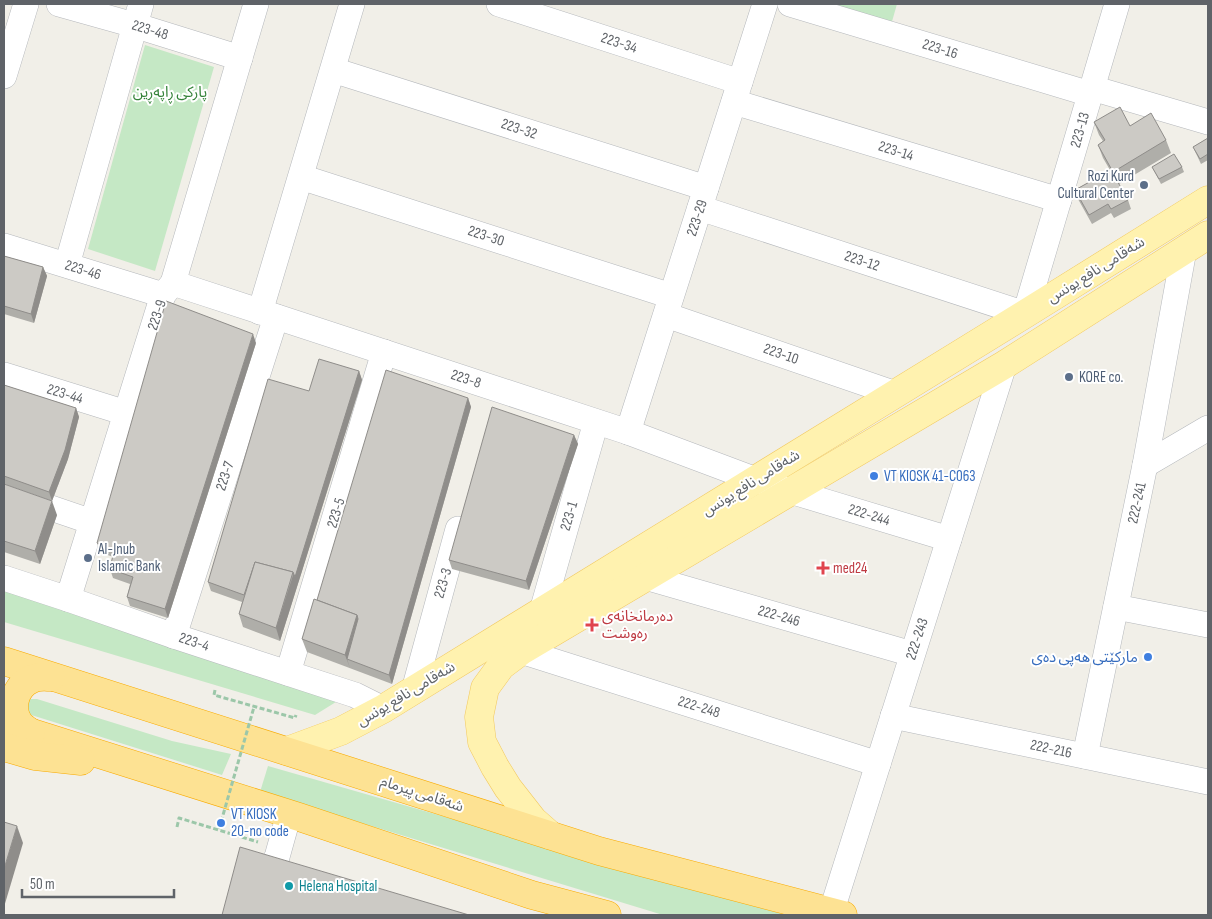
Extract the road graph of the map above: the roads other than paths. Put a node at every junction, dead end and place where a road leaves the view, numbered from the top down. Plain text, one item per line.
1 (26, 4) edge
2 (60, 4) edge
3 (256, 4) edge
4 (352, 4) edge
5 (499, 4) edge
6 (765, 4) edge
7 (790, 4) edge
8 (1117, 4) edge
9 (138, 14) edge
10 (11, 27) edge
11 (240, 58) junction
12 (333, 70) junction
13 (4, 76) edge
14 (1091, 91) junction
15 (737, 92) junction
16 (1208, 122) edge
17 (301, 176) junction
18 (703, 198) junction
19 (1059, 200) junction
20 (1208, 200) edge
21 (1208, 235) edge
22 (4, 246) edge
23 (1184, 250) junction
24 (67, 265) junction
25 (168, 289) junction
26 (668, 306) junction
27 (268, 314) junction
28 (1025, 314) junction
29 (1041, 341) junction
30 (384, 352) junction
31 (1004, 365) junction
32 (4, 375) edge
33 (896, 394) junction
34 (126, 413) junction
35 (596, 422) junction
36 (1208, 428) edge
37 (628, 432) junction
38 (1145, 466) junction
39 (756, 480) junction
40 (4, 492) edge
41 (790, 492) junction
42 (463, 512) edge
43 (92, 522) junction
44 (949, 539) junction
45 (645, 577) junction
46 (4, 578) edge
47 (68, 598) junction
48 (1116, 607) junction
49 (542, 611) junction
50 (1208, 625) edge
51 (174, 636) junction
52 (521, 651) junction
53 (912, 654) junction
54 (4, 661) edge
55 (288, 673) junction
56 (51, 677) junction
57 (414, 690) junction
58 (383, 709) junction
59 (893, 716) junction
60 (4, 724) edge
61 (31, 733) junction
62 (4, 747) edge
63 (287, 751) junction
64 (1085, 756) junction
65 (878, 764) junction
66 (140, 767) junction
67 (1208, 782) edge
68 (289, 814) junction
69 (550, 835) junction
70 (837, 914) edge
71 (276, 915) edge
72 (607, 915) edge

1 - 10 street
2 - 9 street, 223-48
3 - 11 street, 223-9
4 - 12 street, 223-7
5 - 15 street, 223-34
6 - 15 street, 223-29
7 - 14 street, 223-16
8 - 14 street, 223-13
9 - 11 street, 223-48
9 - 24 street
10 - 13 street
11 - 25 street, 223-9
12 - 17 street, 223-7
12 - 18 street, 223-32
14 - 16 street, 223-16
14 - 19 street, 223-13
15 - 18 street, 223-29
15 - 19 street, 223-14
17 - 26 street, 223-30
17 - 27 street, 223-7
18 - 26 street, 223-29
18 - 28 street, 223-12
19 - 28 street, 223-13
20 - 28 main road, شەقامی نافع یونس
21 - 23 main road, شەقامی نافع یونس
22 - 24 street, 223-46
23 - 29 main road, شەقامی نافع یونس
23 - 38 street, 222-241
24 - 25 street, 223-46
25 - 27 street, 223-8
25 - 34 street, 223-9
26 - 33 street, 223-10
26 - 37 street, 223-29
27 - 30 street, 223-8
27 - 51 street, 223-7
28 - 29 main road
28 - 33 main road, شەقامی نافع یونس
29 - 31 main road, شەقامی نافع یونس
30 - 35 street, 223-8
30 - 55 street, 223-5
31 - 41 main road, شەقامی نافع یونس
31 - 44 street, 222-243
32 - 34 street, 223-44
33 - 39 main road, شەقامی نافع یونس
34 - 43 street, 223-9
35 - 37 street, 223-8
35 - 49 street, 223-1
36 - 38 street
37 - 39 street, 223-8
38 - 48 street, 222-241
39 - 41 street, 222-244
39 - 49 main road, شەقامی نافع یونس
40 - 43 street
41 - 44 street, 222-244
41 - 45 main road, شەقامی نافع یونس
42 - 57 street, 223-3
43 - 47 street, 223-9
44 - 53 street, 222-243
45 - 52 main road, شەقامی نافع یونس
45 - 53 street, 222-246
46 - 47 street, 223-4
47 - 51 street, 223-4
48 - 50 street
48 - 64 street, 222-241
49 - 57 main road, شەقامی نافع یونس
51 - 55 street, 223-4
52 - 65 street, 222-248
52 - 69 main road, شەقامی نافع یونس
53 - 59 street, 222-243
54 - 56 highway, شەقامی پیرمام
55 - 58 street, 223-4
56 - 61 highway
56 - 63 highway, شەقامی پیرمام
57 - 58 main road, شەقامی نافع یونس
58 - 63 main road, شەقامی نافع یونس
59 - 64 street, 222-216
59 - 65 street, 222-243
60 - 61 highway
61 - 66 highway
62 - 66 highway
63 - 69 highway, شەقامی پیرمام
64 - 67 street, 222-216
65 - 70 street, 222-243
66 - 68 highway
68 - 71 street
68 - 72 highway
69 - 70 highway, شەقامی پیرمام

